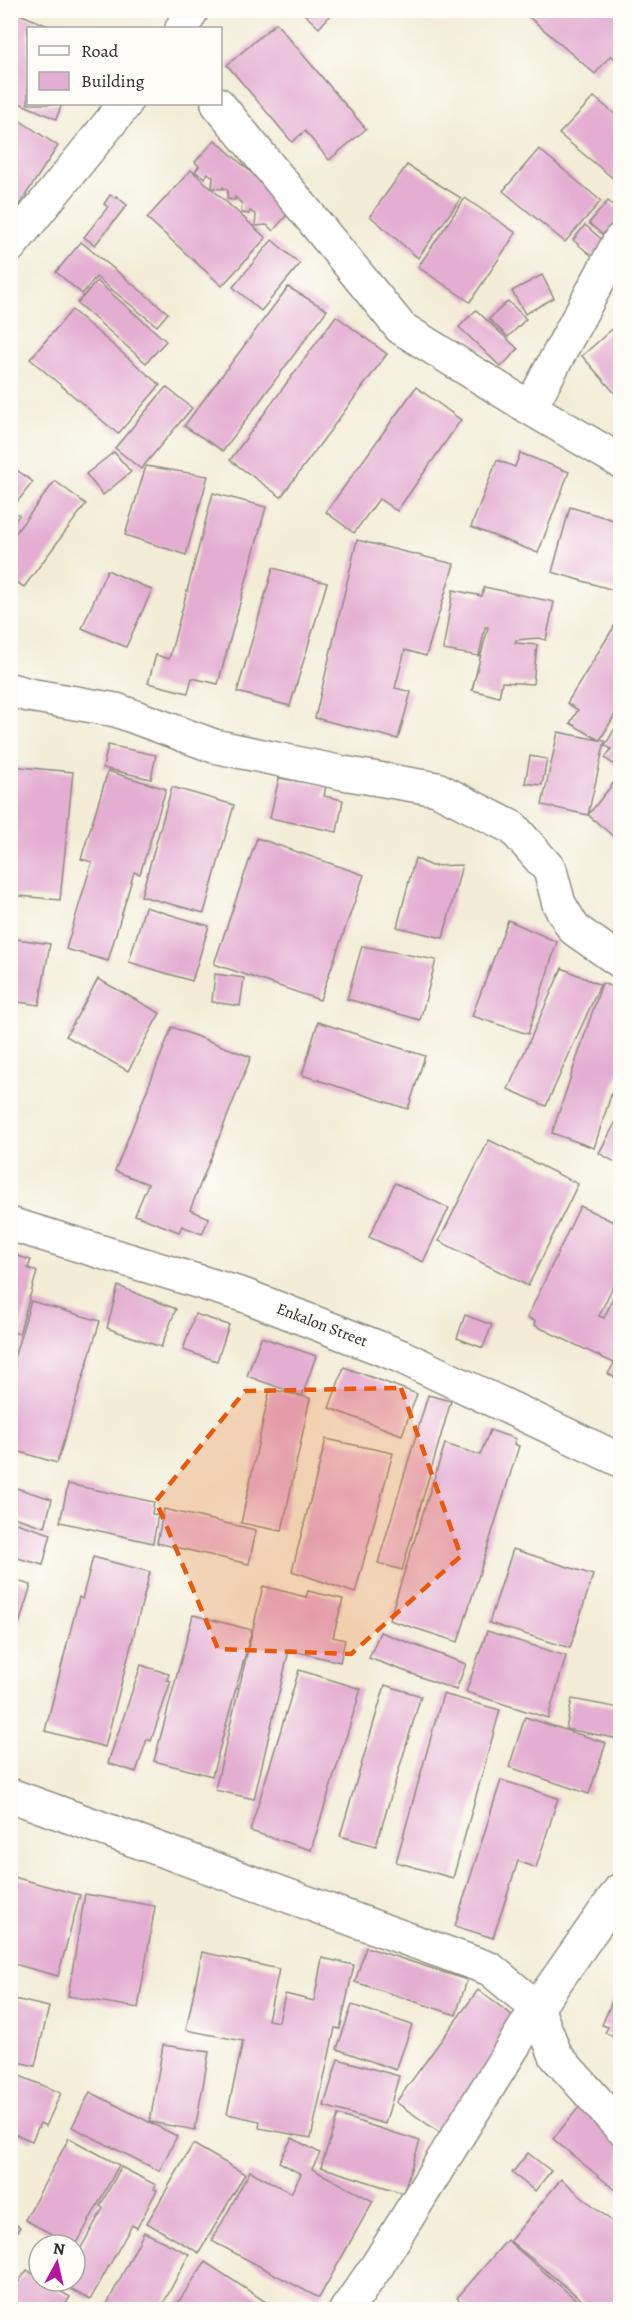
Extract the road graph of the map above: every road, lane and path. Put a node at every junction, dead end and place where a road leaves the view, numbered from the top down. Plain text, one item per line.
1 (192, 10) edge
2 (183, 27) edge
3 (124, 105) edge
4 (219, 105) edge
5 (621, 240) edge
6 (10, 246) edge
7 (530, 408) junction
8 (621, 461) edge
9 (10, 690) edge
10 (621, 961) edge
11 (10, 1224) edge
12 (621, 1460) edge
13 (10, 1795) edge
14 (621, 1890) edge
15 (537, 2008) junction
16 (621, 2127) edge
17 (346, 2310) edge

1 - 2 street
3 - 6 street
4 - 7 street
5 - 7 street
7 - 8 street
9 - 10 street
11 - 12 street, Enkalon Street
13 - 15 street
14 - 15 street
15 - 16 street
15 - 17 street

